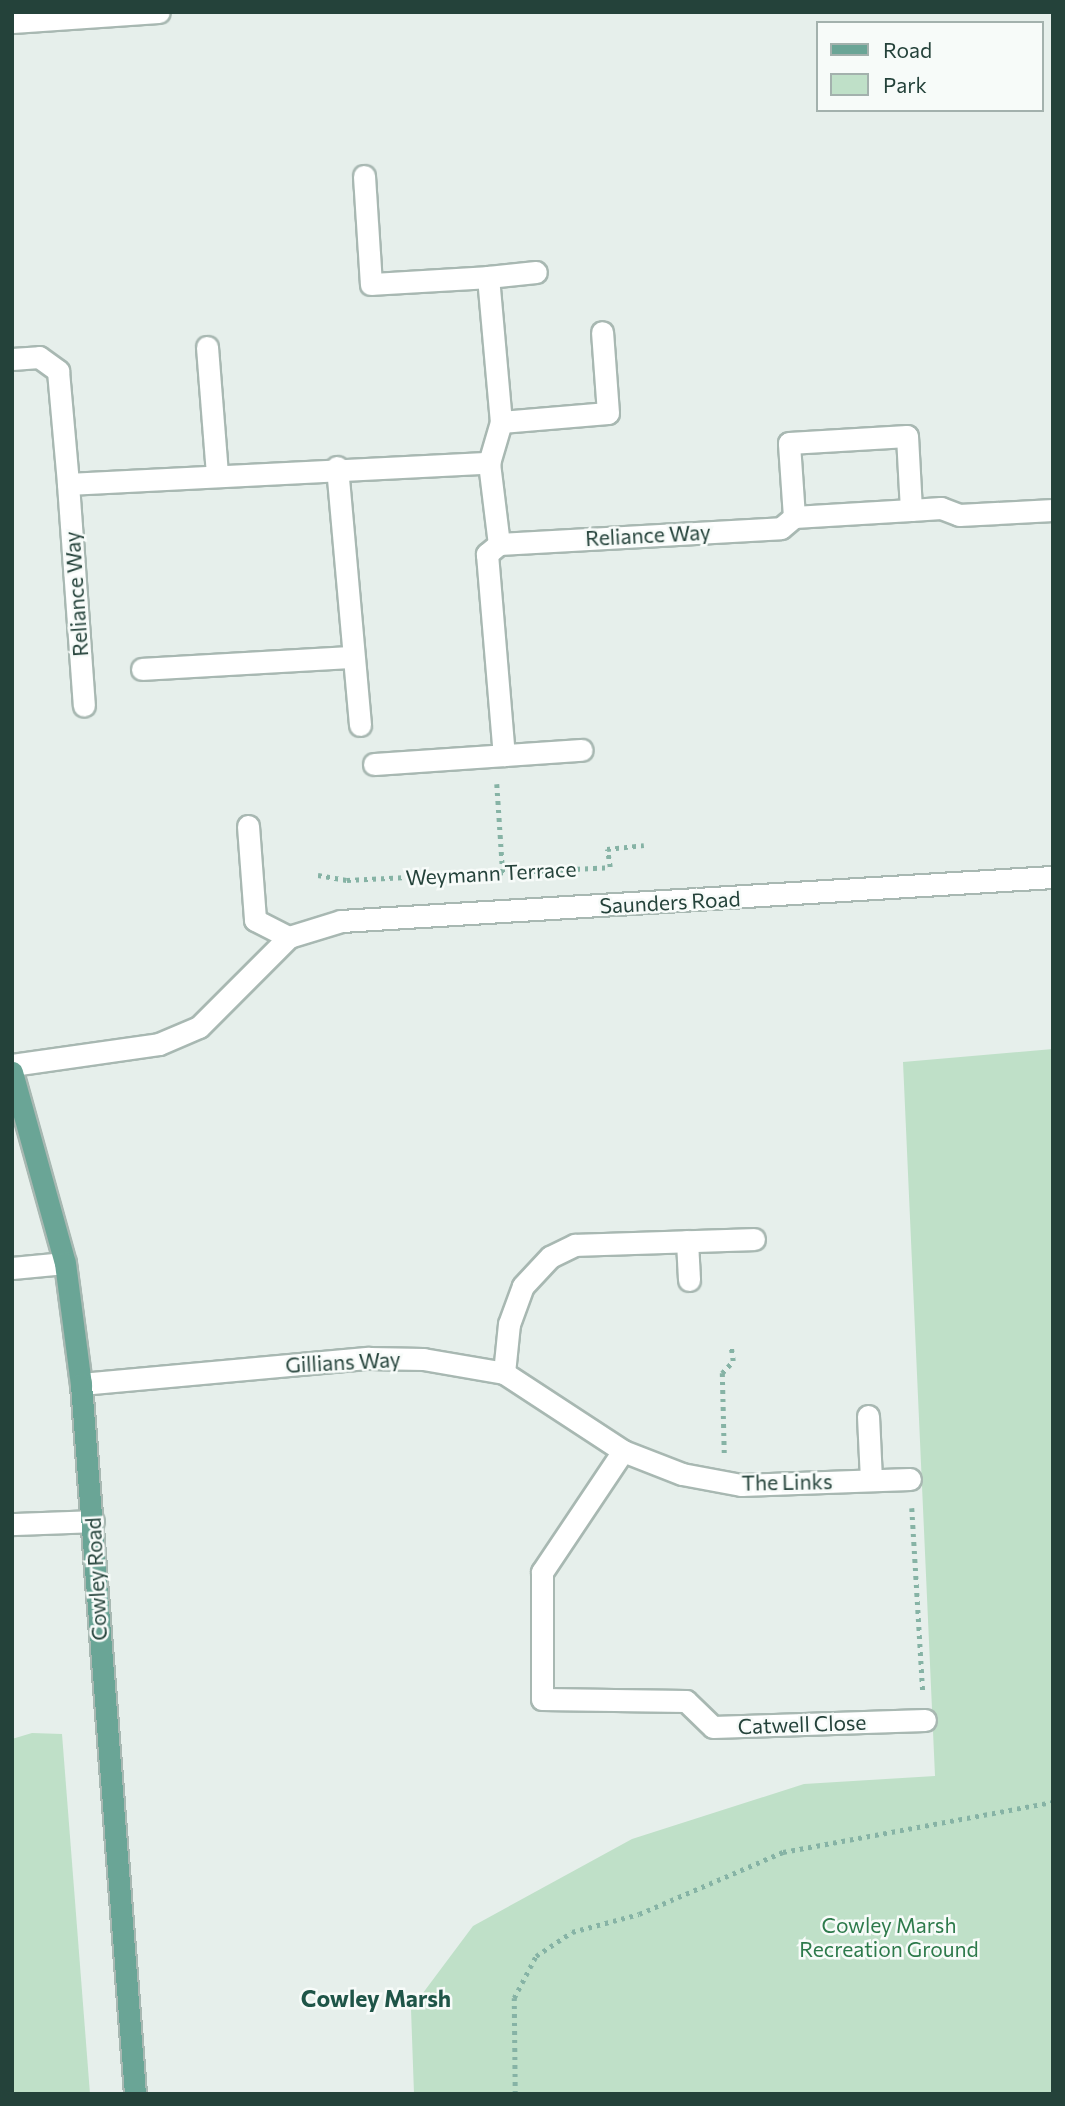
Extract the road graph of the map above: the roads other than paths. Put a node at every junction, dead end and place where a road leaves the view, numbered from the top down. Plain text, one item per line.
1 (159, 12) edge
2 (12, 22) edge
3 (364, 176) dead end
4 (536, 272) dead end
5 (488, 277) junction
6 (602, 332) dead end
7 (206, 347) dead end
8 (12, 359) edge
9 (501, 422) junction
10 (489, 463) junction
11 (337, 467) junction
12 (217, 474) junction
13 (68, 484) junction
14 (911, 510) junction
15 (1053, 510) edge
16 (794, 517) junction
17 (499, 544) junction
18 (353, 657) junction
19 (142, 670) dead end
20 (84, 705) dead end
21 (360, 725) dead end
22 (582, 750) dead end
23 (499, 755) junction
24 (374, 764) dead end
25 (248, 826) dead end
26 (1053, 877) edge
27 (289, 937) junction
28 (12, 1065) edge
29 (12, 1072) edge
30 (754, 1239) dead end
31 (687, 1241) junction
32 (65, 1263) junction
33 (12, 1268) edge
34 (689, 1280) dead end
35 (504, 1373) junction
36 (81, 1384) junction
37 (868, 1416) dead end
38 (623, 1451) junction
39 (910, 1479) road end
40 (871, 1480) junction
41 (93, 1521) junction
42 (12, 1524) edge
43 (925, 1720) road end
44 (135, 2094) edge

1 - 2 street
3 - 5 street
4 - 5 street
5 - 9 street
6 - 9 street
7 - 12 street
8 - 13 street, Reliance Way
9 - 10 street
10 - 11 street
10 - 17 street
11 - 12 street
11 - 18 street
12 - 13 street
13 - 20 street, Reliance Way
14 - 15 street, Reliance Way
14 - 16 street, Reliance Way
14 - 16 street
16 - 17 street, Reliance Way
17 - 23 street
18 - 19 street
18 - 21 street
22 - 23 street
23 - 24 street
25 - 27 street
26 - 27 street, Saunders Road
27 - 28 street, Saunders Road
29 - 32 main road, Cowley Road
30 - 31 street
31 - 34 street
31 - 35 street
32 - 33 street
32 - 36 main road, Cowley Road
35 - 36 street, Gillians Way
35 - 38 street, Gillians Way
36 - 41 main road, Cowley Road
37 - 40 street
38 - 40 street, The Links
38 - 43 street, Catwell Close
39 - 40 street, The Links
41 - 42 street
41 - 44 main road, Cowley Road

